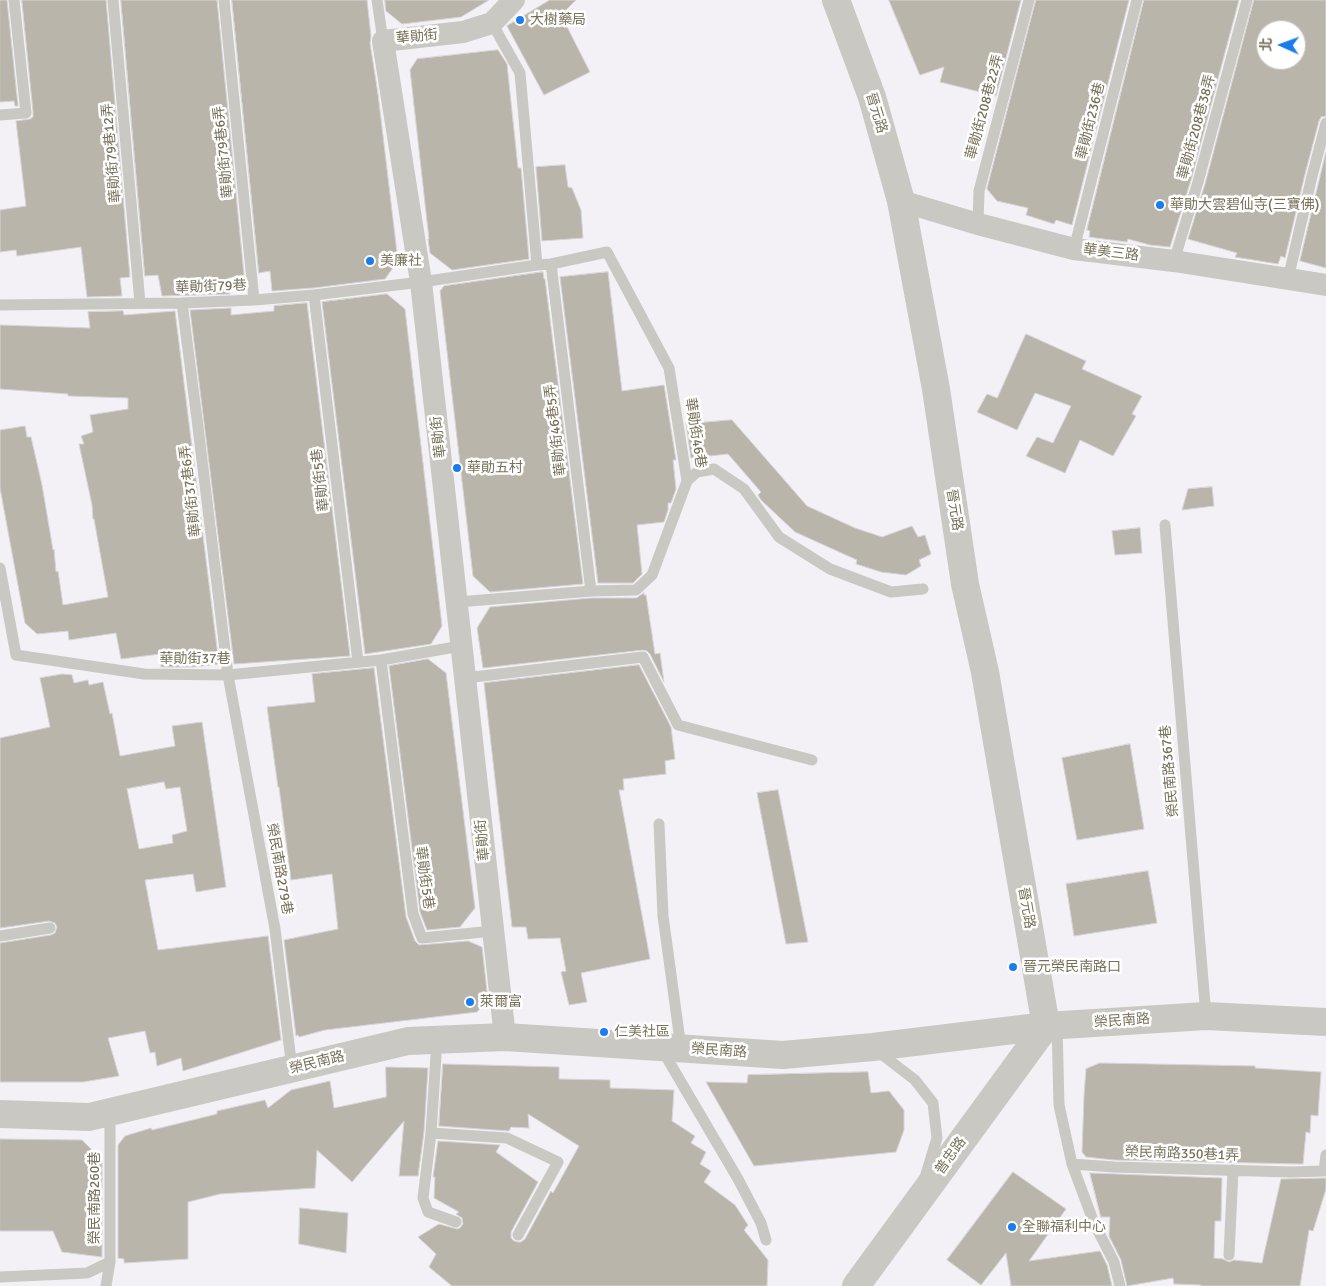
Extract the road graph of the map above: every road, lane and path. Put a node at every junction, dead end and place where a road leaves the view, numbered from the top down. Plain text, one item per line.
1 (14, 0) edge
2 (113, 0) edge
3 (224, 0) edge
4 (377, 0) edge
5 (514, 0) edge
6 (836, 0) edge
7 (1029, 0) edge
8 (1137, 0) edge
9 (1246, 0) edge
10 (492, 23) junction
11 (382, 41) junction
12 (0, 115) edge
13 (1326, 123) edge
14 (901, 201) junction
15 (978, 224) junction
16 (1074, 249) junction
17 (1174, 261) junction
18 (551, 264) junction
19 (536, 265) junction
20 (1288, 279) junction
21 (421, 282) junction
22 (1326, 285) edge
23 (314, 295) junction
24 (254, 300) junction
25 (140, 303) junction
26 (182, 303) junction
27 (0, 305) edge
28 (687, 481) junction
29 (1165, 524) dead end
30 (0, 568) edge
31 (923, 590) dead end
32 (591, 591) junction
33 (458, 602) junction
34 (461, 646) junction
35 (381, 660) junction
36 (358, 662) junction
37 (228, 675) junction
38 (465, 678) junction
39 (812, 760) dead end
40 (659, 824) dead end
41 (50, 928) dead end
42 (493, 931) junction
43 (0, 936) edge
44 (1206, 1016) junction
45 (1326, 1022) edge
46 (1051, 1026) junction
47 (505, 1037) junction
48 (437, 1040) junction
49 (670, 1047) junction
50 (873, 1047) junction
51 (292, 1069) junction
52 (110, 1112) junction
53 (0, 1114) edge
54 (431, 1133) junction
55 (1326, 1155) edge
56 (1072, 1164) junction
57 (1233, 1170) junction
58 (918, 1201) junction
59 (456, 1222) dead end
60 (518, 1235) dead end
61 (766, 1240) dead end
62 (1230, 1255) dead end
63 (110, 1262) junction
64 (0, 1277) edge
65 (106, 1286) edge
66 (856, 1286) edge
67 (1120, 1286) edge

1 - 12 lane
2 - 25 lane, 華勛街79巷12弄
3 - 24 lane, 華勛街79巷6弄
4 - 11 lane
5 - 10 street, 華勛街
6 - 14 street, 晉元路
7 - 15 lane, 華勛街208巷22弄
8 - 16 lane, 華勛街236巷
9 - 17 lane, 華勛街208巷38弄
10 - 11 street, 華勛街
10 - 19 lane
11 - 21 street, 華勛街
13 - 20 lane
14 - 15 street, 華美三路
14 - 46 street, 晉元路
15 - 16 street, 華美三路
16 - 17 street, 華美三路
17 - 20 street, 華美三路
18 - 19 lane, 華勛街79巷
18 - 28 lane, 華勛街46巷
18 - 32 lane, 華勛街46巷5弄
19 - 21 lane, 華勛街79巷
20 - 22 street, 華美三路
21 - 23 lane, 華勛街79巷
21 - 33 street, 華勛街
23 - 24 lane, 華勛街79巷
23 - 36 lane, 華勛街5巷
24 - 26 lane, 華勛街79巷
25 - 26 lane, 華勛街79巷
25 - 27 lane, 華勛街79巷
26 - 37 lane, 華勛街37巷6弄
28 - 31 lane
28 - 32 lane, 華勛街46巷
29 - 44 lane, 榮民南路367巷
30 - 37 lane, 華勛街37巷
32 - 33 lane, 華勛街46巷
33 - 34 street, 華勛街
34 - 35 lane, 華勛街37巷
34 - 38 street, 華勛街
35 - 36 lane, 華勛街37巷
35 - 42 lane, 華勛街5巷
36 - 37 lane, 華勛街37巷
37 - 51 lane, 榮民南路279巷
38 - 39 lane
38 - 42 street, 華勛街
40 - 49 lane
41 - 43 lane
42 - 47 street, 華勛街
44 - 45 street, 榮民南路
44 - 46 street, 榮民南路
46 - 50 street, 榮民南路
46 - 56 lane
46 - 58 street, 普忠路
47 - 48 street, 榮民南路
47 - 49 street, 榮民南路
48 - 51 street, 榮民南路
48 - 54 lane
49 - 50 street, 榮民南路
49 - 61 lane
50 - 58 lane
51 - 52 street, 榮民南路
52 - 53 street, 榮民南路
52 - 63 lane, 榮民南路260巷
54 - 59 lane
54 - 60 lane
55 - 57 lane, 榮民南路350巷1弄
56 - 57 lane, 榮民南路350巷1弄
56 - 67 lane
57 - 62 lane
58 - 66 street, 普忠路
63 - 64 lane, 榮民南路260巷
63 - 65 lane

